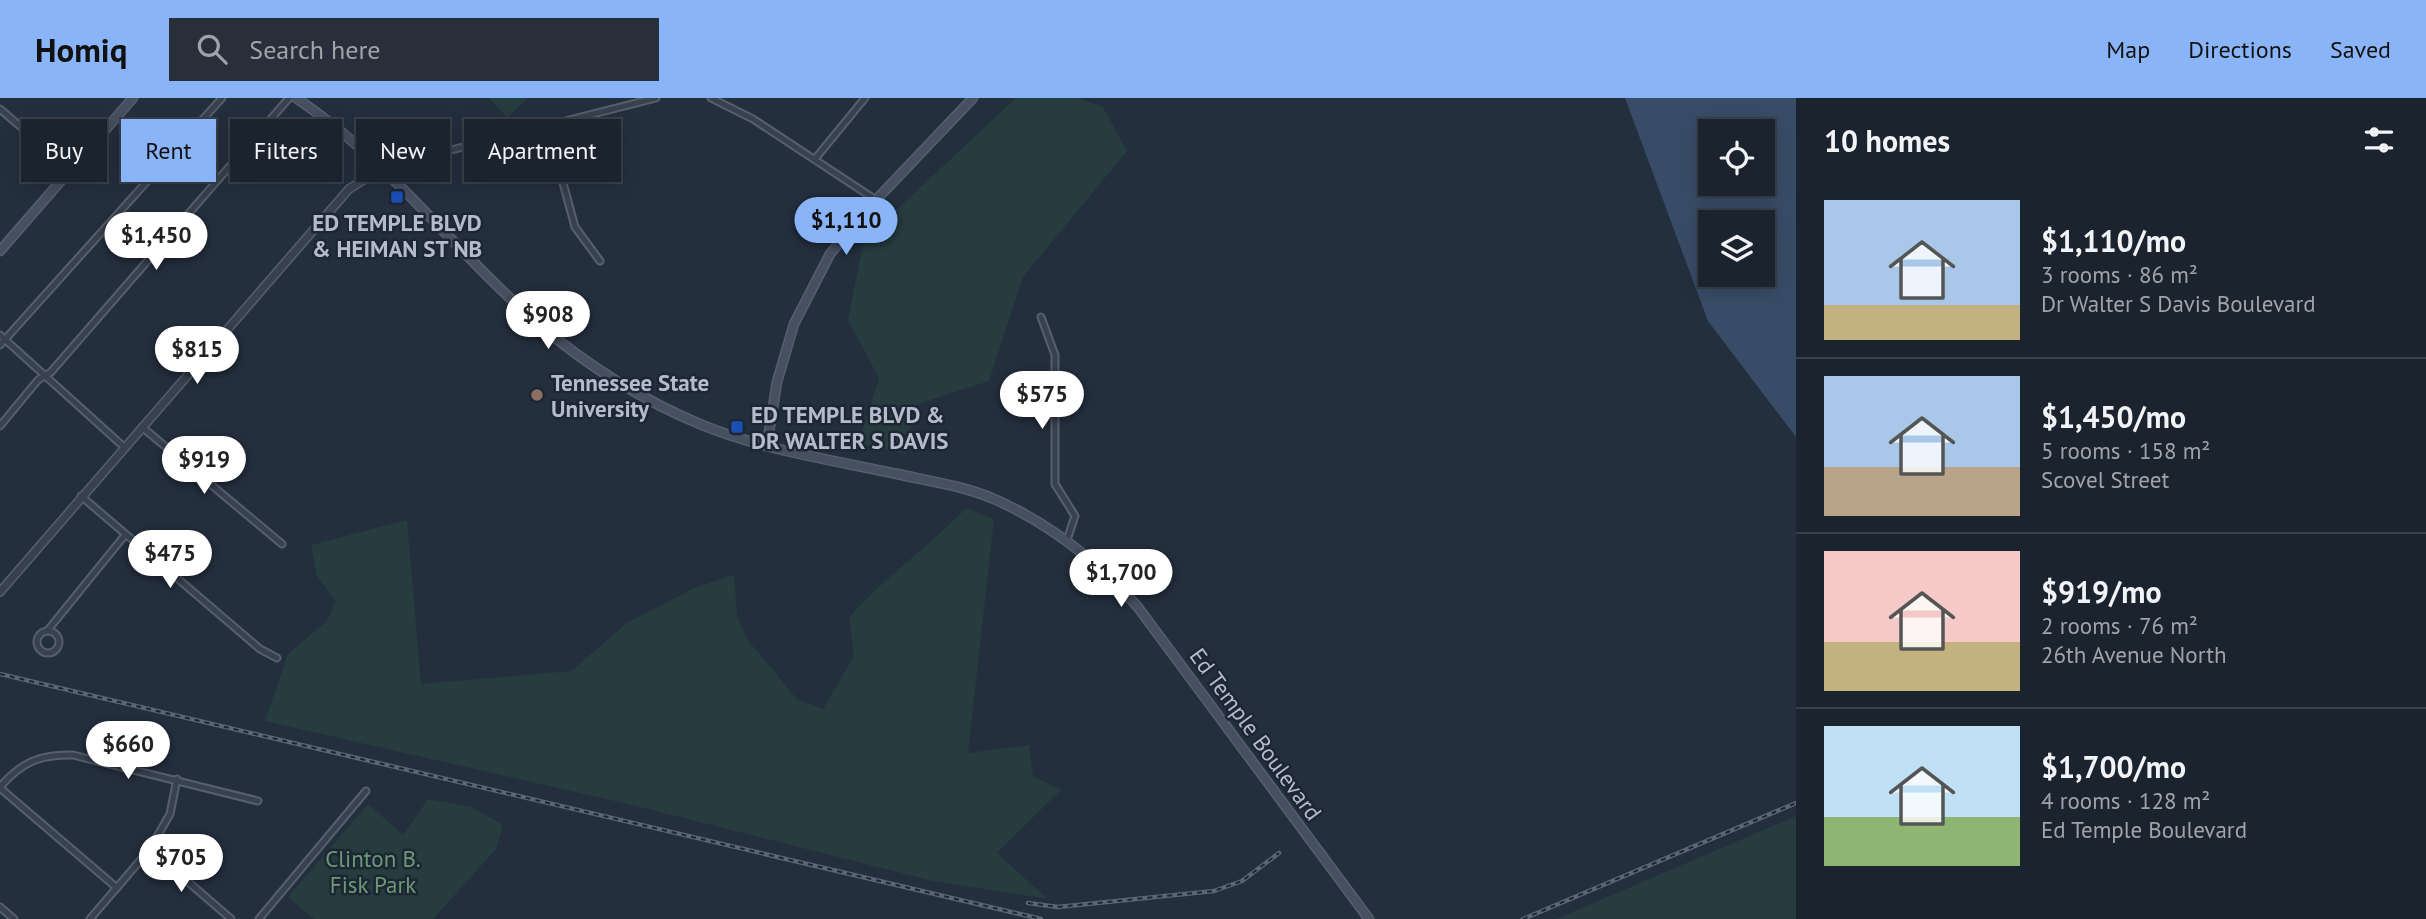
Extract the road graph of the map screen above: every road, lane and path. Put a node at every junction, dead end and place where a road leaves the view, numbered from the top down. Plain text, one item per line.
1 (133, 98) edge
2 (222, 98) edge
3 (289, 98) edge
4 (296, 98) edge
5 (303, 98) edge
6 (656, 98) edge
7 (711, 98) edge
8 (865, 98) edge
9 (973, 98) edge
10 (0, 109) edge
11 (323, 116) junction
12 (568, 119) edge
13 (21, 127) edge
14 (107, 128) edge
15 (356, 144) edge
16 (815, 159) junction
17 (60, 182) edge
18 (360, 182) edge
19 (398, 182) edge
20 (563, 182) edge
21 (876, 200) junction
22 (0, 251) edge
23 (600, 261) dead end
24 (1041, 317) dead end
25 (2, 338) edge
26 (0, 345) edge
27 (48, 376) junction
28 (0, 426) edge
29 (142, 428) junction
30 (767, 445) junction
31 (124, 447) junction
32 (81, 496) junction
33 (125, 535) junction
34 (1067, 540) junction
35 (282, 544) dead end
36 (0, 592) edge
37 (48, 631) junction
38 (277, 658) dead end
39 (177, 779) junction
40 (0, 788) edge
41 (366, 791) dead end
42 (258, 801) dead end
43 (150, 849) junction
44 (117, 888) junction
45 (0, 907) edge
46 (14, 919) edge
47 (90, 919) edge
48 (231, 919) edge
49 (259, 919) edge
50 (1369, 919) edge

1 - 14 main road
2 - 25 street
3 - 27 street
4 - 11 main road, Ed Temple Boulevard
5 - 11 main road
6 - 12 street
7 - 16 street
8 - 16 street
9 - 21 main road
10 - 13 street
11 - 15 main road, Ed Temple Boulevard
16 - 21 street
17 - 22 main road
18 - 29 street
19 - 30 main road, Ed Temple Boulevard
20 - 23 street
21 - 30 main road
24 - 34 street
25 - 26 street
25 - 27 street
27 - 28 street
27 - 31 street
29 - 31 street
29 - 35 street
30 - 34 main road, Ed Temple Boulevard
31 - 32 street
32 - 33 street
32 - 36 street
33 - 37 street
33 - 38 street
34 - 50 main road, Ed Temple Boulevard
37 - 37 street
39 - 40 street
39 - 42 street
39 - 43 street
40 - 44 street
41 - 49 street
43 - 44 street
43 - 48 street
44 - 47 street
45 - 46 street

